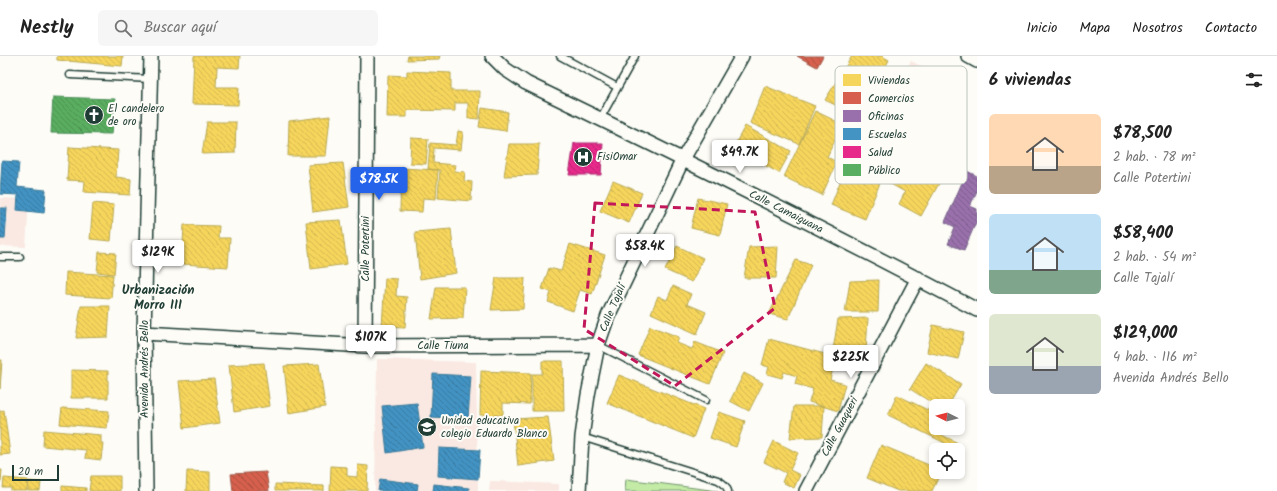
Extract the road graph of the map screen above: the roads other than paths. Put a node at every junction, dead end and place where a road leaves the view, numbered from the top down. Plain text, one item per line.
1 (151, 56) edge
2 (367, 56) edge
3 (492, 56) edge
4 (560, 56) edge
5 (635, 56) edge
6 (742, 56) edge
7 (968, 56) edge
8 (977, 61) edge
9 (70, 75) dead end
10 (151, 80) junction
11 (617, 87) junction
12 (600, 119) junction
13 (683, 159) junction
14 (0, 257) edge
15 (20, 257) dead end
16 (918, 278) junction
17 (977, 310) edge
18 (144, 333) junction
19 (598, 345) junction
20 (365, 346) junction
21 (706, 400) dead end
22 (582, 437) junction
23 (146, 491) edge
24 (579, 491) edge
25 (728, 491) edge
26 (806, 491) edge

1 - 10 street, Avenida Andrés Bello
2 - 20 street, Calle Potertini
3 - 12 street, Calle Camaiguana
4 - 11 lane
5 - 11 lane
6 - 13 street, Calle Tajalí
7 - 8 street
9 - 10 lane
10 - 18 street, Avenida Andrés Bello
11 - 12 lane
12 - 13 street, Calle Camaiguana
13 - 16 street, Calle Camaiguana
13 - 19 street, Calle Tajalí
14 - 15 lane
16 - 17 street, Calle Camaiguana
16 - 26 street, Calle Guaqueri
18 - 20 street, Calle Tiuna
18 - 23 street, Avenida Andrés Bello
19 - 20 street, Calle Tiuna
19 - 21 lane
19 - 22 street, Calle Tajalí
22 - 24 street, Calle Tajalí
22 - 25 lane

